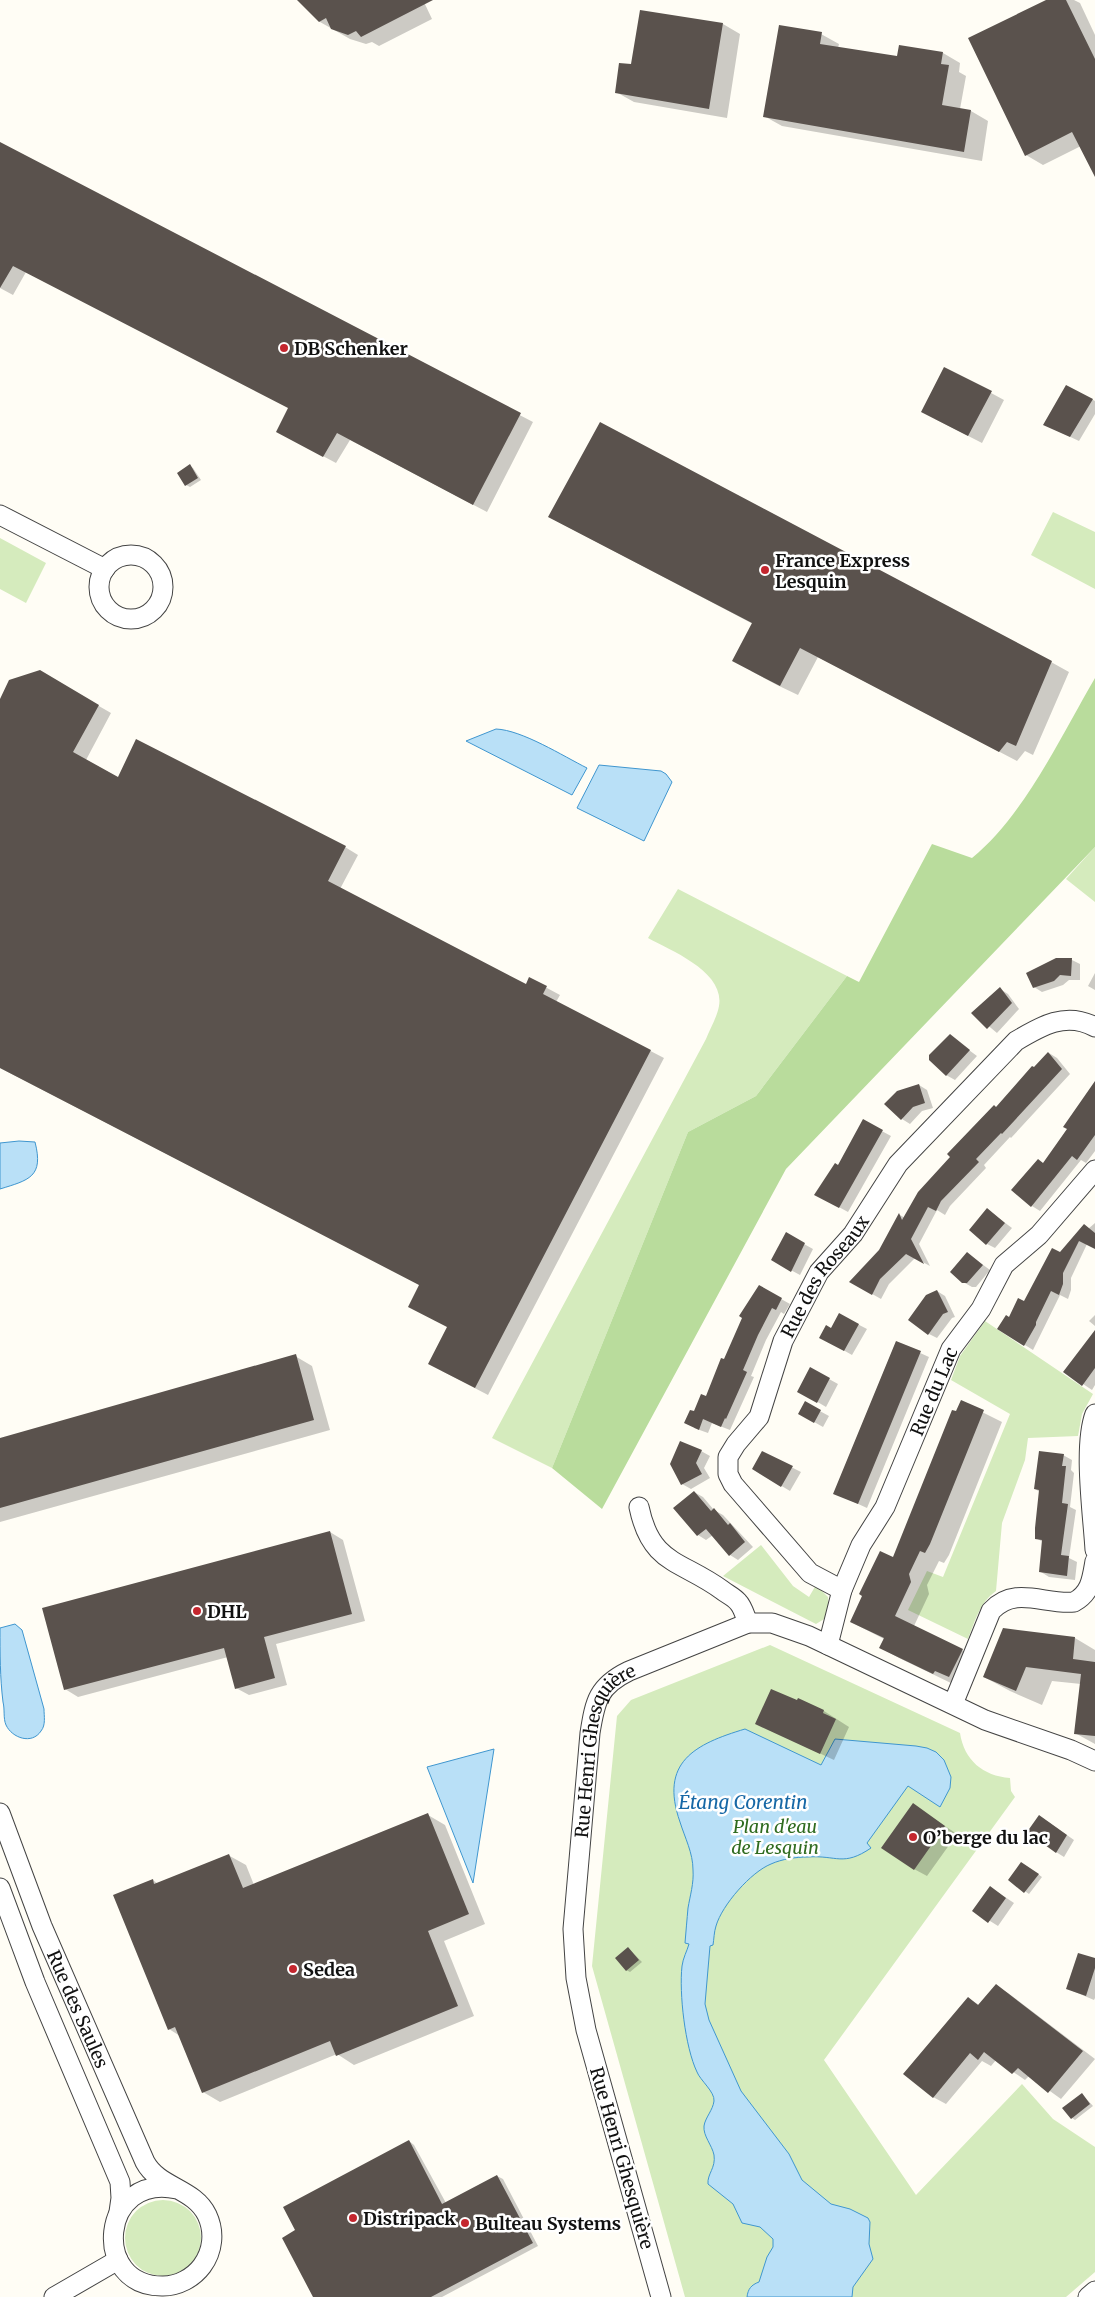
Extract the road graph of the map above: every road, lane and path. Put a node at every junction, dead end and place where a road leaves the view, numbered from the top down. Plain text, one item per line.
1 (0, 515) edge
2 (105, 569) dead end
3 (1095, 1026) edge
4 (1095, 1170) edge
5 (1095, 1414) edge
6 (639, 1506) dead end
7 (1095, 1550) edge
8 (1095, 1561) edge
9 (842, 1590) junction
10 (748, 1623) junction
11 (828, 1645) junction
12 (953, 1704) junction
13 (1095, 1761) edge
14 (0, 1813) edge
15 (0, 1888) edge
16 (177, 2189) junction
17 (119, 2212) junction
18 (118, 2260) junction
19 (186, 2290) edge
20 (1095, 2291) edge
21 (54, 2297) edge
22 (661, 2297) edge
23 (1088, 2297) edge

1 - 2 street
3 - 9 street, Rue des Roseaux
4 - 9 street, Rue du Lac
5 - 7 street
6 - 10 street
8 - 12 street
9 - 11 street, Rue du Lac
10 - 11 street, Rue Henri Ghesquière
10 - 22 street, Rue Henri Ghesquière
11 - 12 street, Rue Henri Ghesquière
12 - 13 street, Rue Henri Ghesquière
14 - 16 street, Rue des Saules
15 - 17 street, Rue des Saules
16 - 17 street, Rue des Saules
16 - 19 street, Rue des Saules
17 - 18 street, Rue des Saules
18 - 19 street, Rue des Saules
18 - 21 street
20 - 23 street

